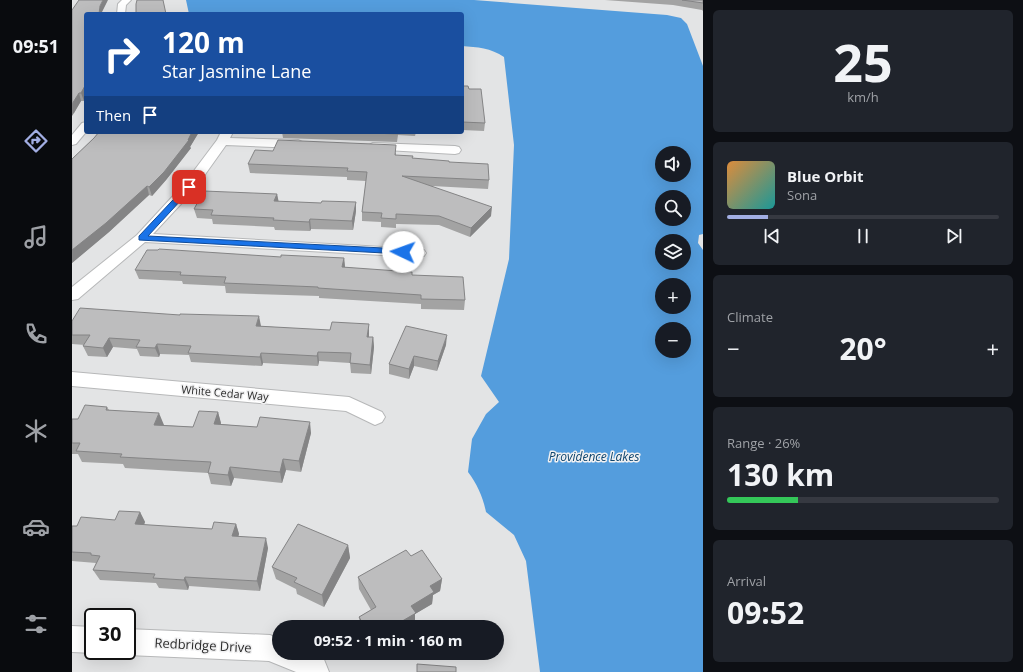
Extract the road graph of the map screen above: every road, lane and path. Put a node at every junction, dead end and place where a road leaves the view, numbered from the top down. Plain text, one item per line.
1 (127, 0) edge
2 (121, 12) edge
3 (84, 127) edge
4 (225, 136) edge
5 (72, 142) edge
6 (308, 144) edge
7 (362, 146) edge
8 (455, 150) dead end
9 (142, 238) junction
10 (419, 253) dead end
11 (72, 295) edge
12 (72, 379) edge
13 (375, 417) dead end
14 (72, 639) edge
15 (84, 640) edge
16 (136, 642) edge
17 (272, 649) edge
18 (299, 660) edge
19 (316, 672) edge

1 - 2 street
3 - 5 street
4 - 6 street
4 - 9 street
7 - 8 street
9 - 10 street
9 - 11 street
12 - 13 street, White Cedar Way
14 - 15 street
16 - 17 street, Redbridge Drive
18 - 19 street, Redbridge Drive

